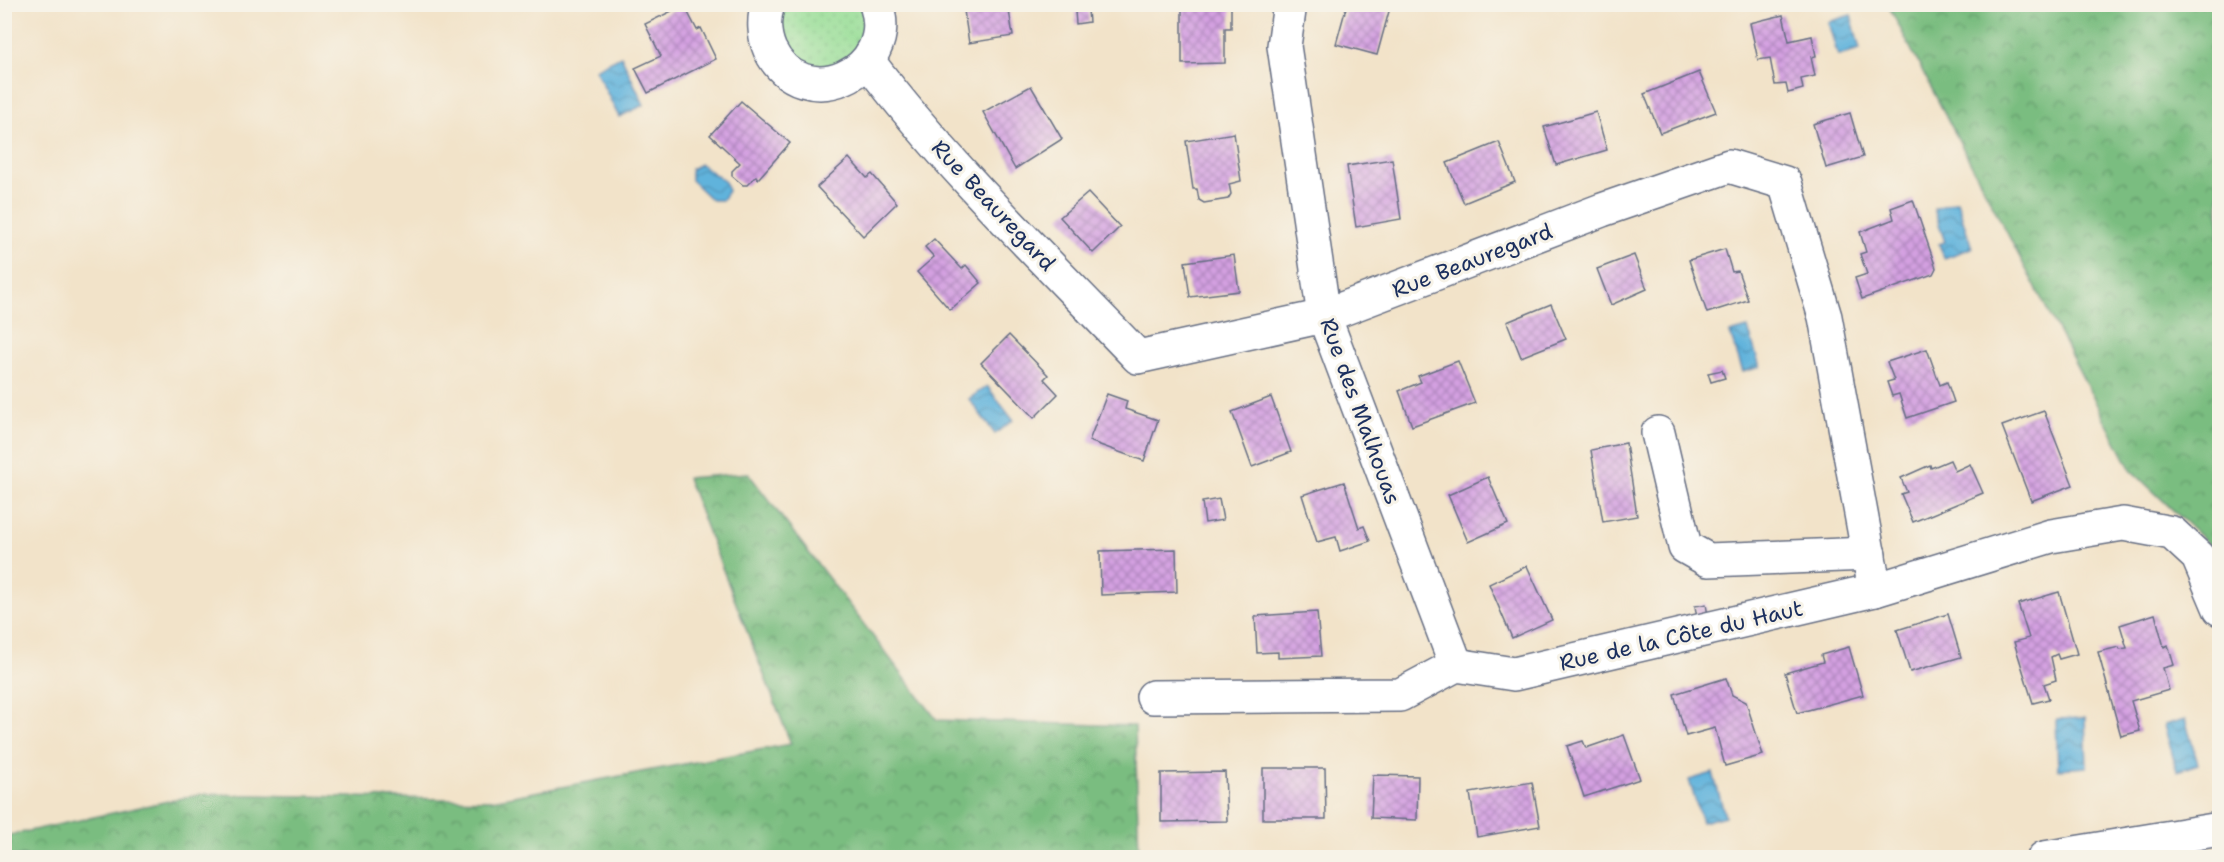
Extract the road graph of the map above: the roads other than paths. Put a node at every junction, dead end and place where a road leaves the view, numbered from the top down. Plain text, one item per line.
1 (768, 4) edge
2 (1290, 4) edge
3 (878, 5) edge
4 (868, 61) junction
5 (1324, 316) junction
6 (1658, 433) dead end
7 (1869, 554) junction
8 (1875, 590) junction
9 (2220, 609) edge
10 (1456, 665) junction
11 (1153, 697) dead end
12 (2220, 829) edge
13 (2044, 858) edge

1 - 4 street
2 - 5 street, Rue des Malhouas
3 - 4 street
4 - 5 street, Rue Beauregard
5 - 7 street, Rue Beauregard
5 - 10 street, Rue des Malhouas
6 - 7 street
7 - 8 street, Rue Beauregard
8 - 9 street, Rue de la Côte du Haut
8 - 10 street, Rue de la Côte du Haut
10 - 11 street
12 - 13 street

